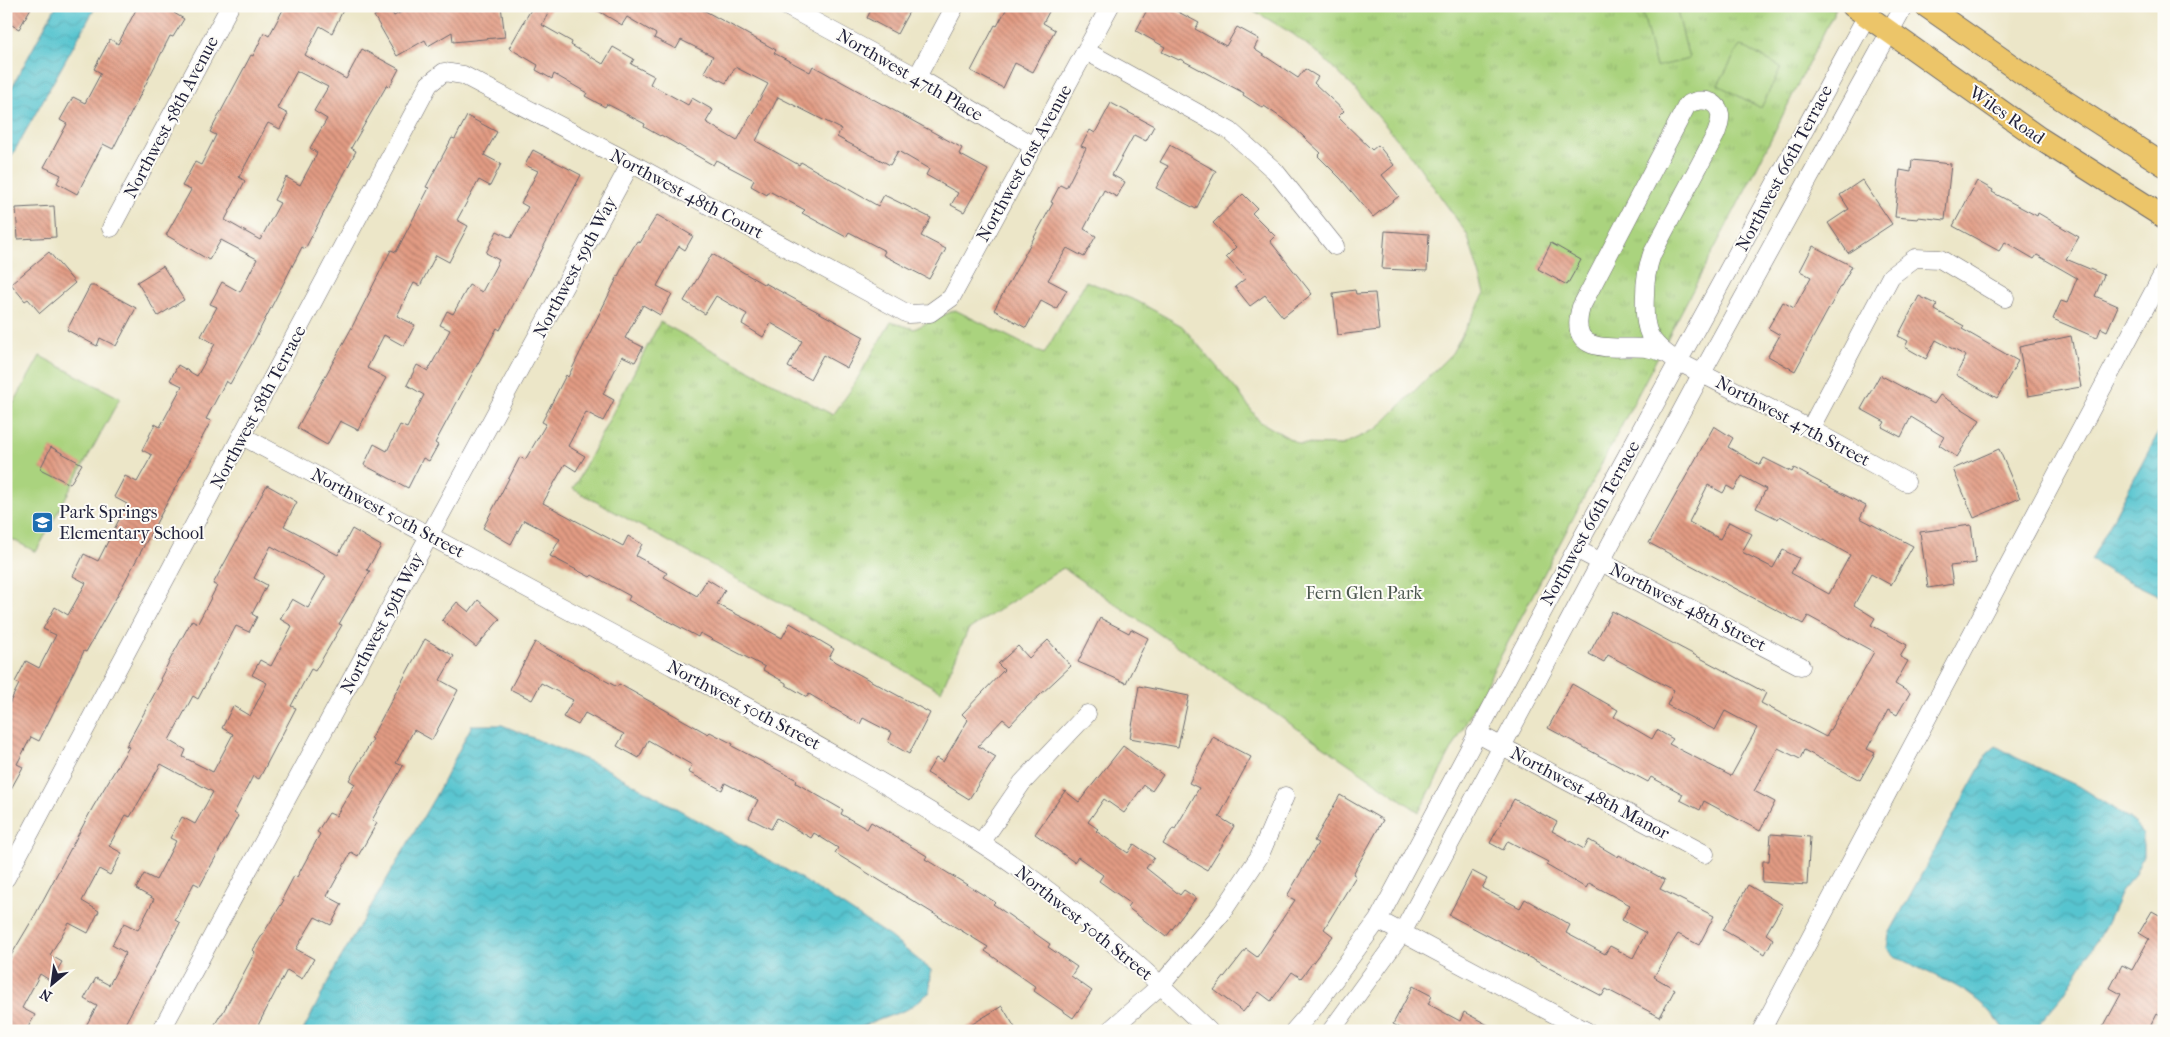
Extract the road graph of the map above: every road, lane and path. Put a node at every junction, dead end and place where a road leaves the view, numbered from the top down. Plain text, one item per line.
1 (230, 6) edge
2 (786, 6) edge
3 (955, 6) edge
4 (1110, 6) edge
5 (1904, 6) edge
6 (1926, 6) edge
7 (1864, 9) edge
8 (1890, 31) junction
9 (1086, 51) junction
10 (444, 72) joint
11 (917, 77) junction
12 (1033, 146) junction
13 (631, 163) junction
14 (2164, 165) edge
15 (2164, 217) edge
16 (111, 228) dead end
17 (1335, 246) dead end
18 (2164, 272) edge
19 (2005, 298) dead end
20 (930, 313) joint
21 (1672, 357) junction
22 (1702, 373) junction
23 (1810, 429) junction
24 (242, 436) junction
25 (1906, 482) dead end
26 (430, 535) junction
27 (1576, 549) junction
28 (1600, 561) junction
29 (1801, 666) dead end
30 (1087, 714) dead end
31 (1476, 733) junction
32 (1500, 746) junction
33 (1285, 796) dead end
34 (981, 843) junction
35 (1704, 854) dead end
36 (6, 878) edge
37 (1378, 920) junction
38 (1402, 933) junction
39 (1161, 985) junction
40 (161, 1031) edge
41 (1108, 1031) edge
42 (1209, 1031) edge
43 (1294, 1031) edge
44 (1331, 1031) edge
45 (1586, 1031) edge
46 (1761, 1031) edge

1 - 16 street, Northwest 58th Avenue
2 - 11 street, Northwest 47th Place
3 - 11 street
4 - 9 street, Northwest 61st Avenue
5 - 8 street, Northwest 66th Terrace
6 - 14 main road
7 - 8 main road, Wiles Road
7 - 21 street, Northwest 66th Terrace
8 - 15 main road, Wiles Road
8 - 22 street, Northwest 66th Terrace
9 - 12 street, Northwest 61st Avenue
9 - 17 street
10 - 13 street, Northwest 48th Court
10 - 24 street, Northwest 58th Terrace
11 - 12 street, Northwest 47th Place
12 - 20 street, Northwest 61st Avenue
13 - 20 street, Northwest 48th Court
13 - 26 street, Northwest 59th Way
18 - 46 street
19 - 23 street
21 - 21 street
21 - 22 street, Northwest 47th Street
21 - 27 street, Northwest 66th Terrace
22 - 23 street, Northwest 47th Street
22 - 28 street, Northwest 66th Terrace
23 - 25 street, Northwest 47th Street
24 - 26 street, Northwest 50th Street
24 - 36 street, Northwest 58th Terrace
26 - 34 street, Northwest 50th Street
26 - 40 street, Northwest 59th Way
27 - 28 street, Northwest 48th Street
27 - 31 street, Northwest 66th Terrace
28 - 29 street, Northwest 48th Street
28 - 32 street, Northwest 66th Terrace
30 - 34 street
31 - 32 street, Northwest 48th Manor
31 - 37 street, Northwest 66th Terrace
32 - 35 street, Northwest 48th Manor
32 - 38 street, Northwest 66th Terrace
33 - 39 street
34 - 39 street, Northwest 50th Street
37 - 38 street
37 - 43 street, Northwest 66th Terrace
38 - 44 street, Northwest 66th Terrace
38 - 45 street
39 - 41 street
39 - 42 street, Northwest 50th Street

